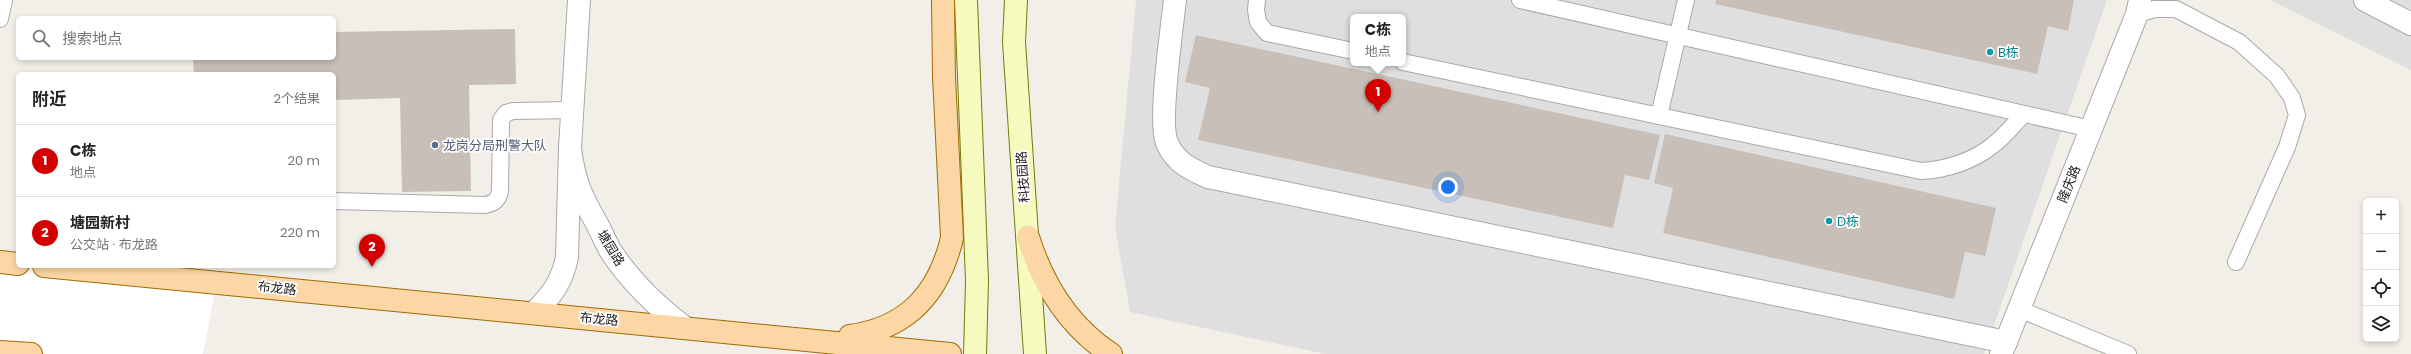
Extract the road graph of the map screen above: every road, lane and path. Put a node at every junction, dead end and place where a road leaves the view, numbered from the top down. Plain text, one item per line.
1 (4, 0) edge
2 (578, 0) edge
3 (943, 0) edge
4 (966, 0) edge
5 (1016, 0) edge
6 (1175, 0) edge
7 (1257, 0) edge
8 (1520, 0) edge
9 (1686, 0) edge
10 (2365, 0) edge
11 (2139, 7) edge
12 (0, 19) edge
13 (2411, 24) edge
14 (1678, 36) junction
15 (1350, 50) edge
16 (1406, 63) edge
17 (572, 110) junction
18 (2024, 114) junction
19 (1659, 116) junction
20 (2091, 129) junction
21 (570, 148) junction
22 (336, 202) edge
23 (1028, 237) junction
24 (0, 262) edge
25 (2236, 262) dead end
26 (16, 264) edge
27 (66, 268) edge
28 (2019, 309) junction
29 (534, 313) junction
30 (684, 327) junction
31 (817, 340) junction
32 (2003, 348) edge
33 (0, 352) edge
34 (31, 354) edge
35 (950, 354) edge
36 (974, 354) edge
37 (1035, 354) edge
38 (1111, 354) edge
39 (2128, 354) edge

1 - 12 lane
2 - 17 street, 塘园路
3 - 31 main road
4 - 36 main road
5 - 23 main road, 科技园路
6 - 32 street
7 - 15 lane
8 - 14 lane
9 - 14 lane
10 - 13 street
11 - 20 street, 隆庆路
11 - 25 lane
14 - 18 lane
14 - 19 lane
16 - 19 lane
17 - 21 street, 塘园路
17 - 22 lane
18 - 19 lane
18 - 20 lane
20 - 28 street, 隆庆路
21 - 29 street, 塘园路
21 - 30 street, 塘园路
23 - 37 main road, 科技园路
23 - 38 main road
24 - 26 main road
27 - 29 main road, 布龙路
28 - 32 street, 隆庆路
28 - 39 lane
29 - 30 main road, 布龙路
30 - 31 main road, 布龙路
31 - 35 main road, 布龙路
33 - 34 main road

